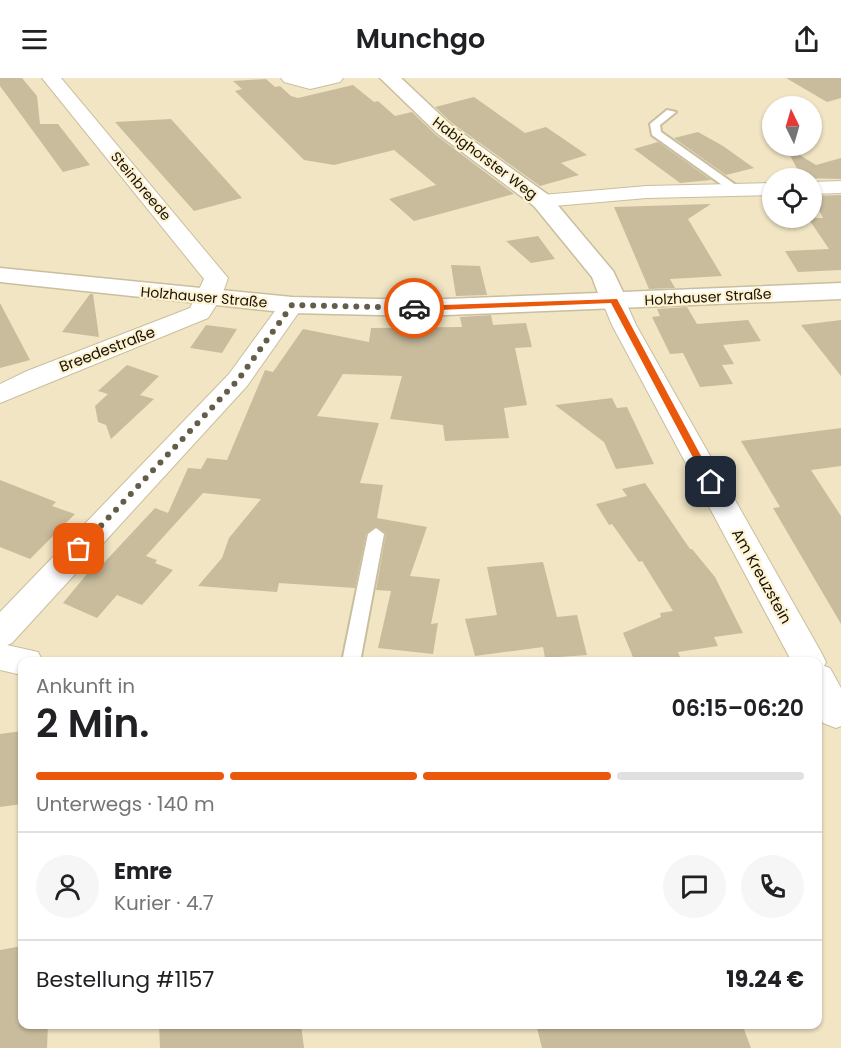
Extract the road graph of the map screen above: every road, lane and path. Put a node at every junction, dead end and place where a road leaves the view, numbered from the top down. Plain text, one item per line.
1 (51, 78) edge
2 (290, 78) edge
3 (334, 78) edge
4 (390, 78) edge
5 (671, 112) dead end
6 (841, 187) edge
7 (822, 188) edge
8 (762, 189) edge
9 (736, 190) junction
10 (542, 201) junction
11 (0, 275) edge
12 (841, 291) edge
13 (210, 298) junction
14 (614, 301) junction
15 (292, 305) junction
16 (0, 395) edge
17 (376, 534) dead end
18 (0, 634) edge
19 (0, 657) edge
20 (352, 657) edge
21 (806, 657) edge
22 (18, 660) edge
23 (822, 688) edge
24 (832, 712) edge

1 - 13 street, Steinbreede
2 - 3 street
4 - 10 street, Habighorster Weg
5 - 9 lane
6 - 7 street
8 - 9 street
9 - 10 street
10 - 14 street, Habighorster Weg
11 - 13 street, Holzhauser Straße
12 - 14 street, Holzhauser Straße
13 - 15 street, Holzhauser Straße
13 - 16 street, Breedestraße
14 - 15 street, Holzhauser Straße
14 - 21 street, Am Kreuzstein
15 - 18 street
17 - 20 lane
19 - 22 street
23 - 24 street

